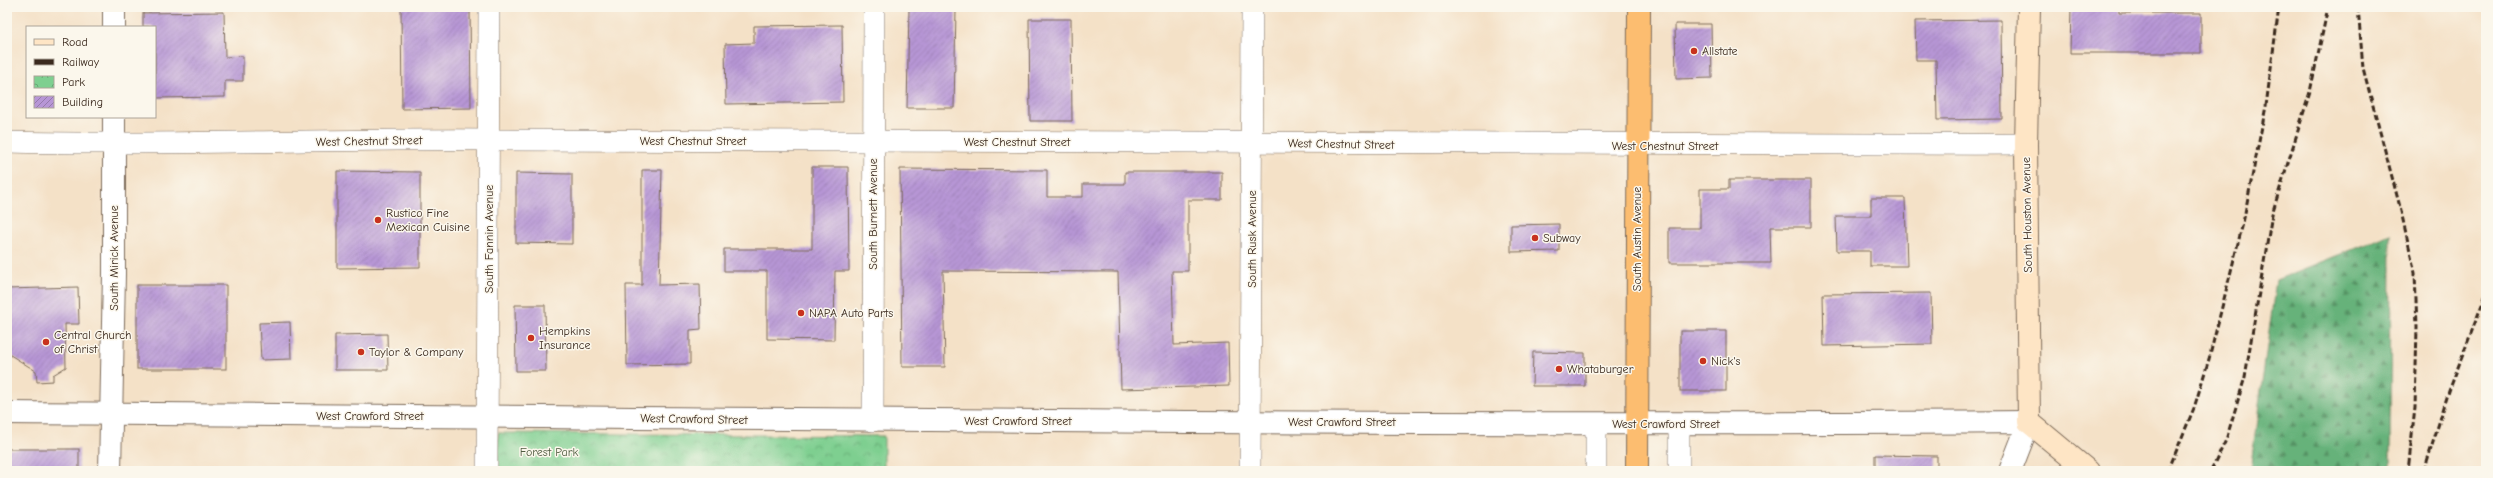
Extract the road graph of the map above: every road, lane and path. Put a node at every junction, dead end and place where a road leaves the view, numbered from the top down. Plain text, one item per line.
1 (114, 7) edge
2 (489, 7) edge
3 (874, 7) edge
4 (1252, 7) edge
5 (1639, 7) edge
6 (2029, 7) edge
7 (114, 26) edge
8 (114, 118) edge
9 (489, 140) junction
10 (7, 142) edge
11 (873, 142) junction
12 (1252, 143) junction
13 (2026, 144) junction
14 (114, 145) junction
15 (1638, 146) junction
16 (7, 413) edge
17 (111, 413) junction
18 (488, 416) junction
19 (873, 421) junction
20 (1250, 421) junction
21 (2029, 422) junction
22 (1596, 424) junction
23 (1636, 425) junction
24 (1679, 425) junction
25 (110, 471) edge
26 (487, 471) edge
27 (1250, 471) edge
28 (1596, 471) edge
29 (1637, 471) edge
30 (1679, 471) edge
31 (2010, 471) edge
32 (2088, 471) edge

1 - 7 street
2 - 9 street, South Fannin Avenue
3 - 11 street, South Burnett Avenue
4 - 12 street, South Rusk Avenue
5 - 15 highway, South Austin Avenue
6 - 13 main road, South Houston Avenue
8 - 14 street, South Mirick Avenue
9 - 11 street, West Chestnut Street
9 - 14 street, West Chestnut Street
9 - 18 street, South Fannin Avenue
10 - 14 street, West Chestnut Street
11 - 12 street, West Chestnut Street
11 - 19 street, South Burnett Avenue
12 - 15 street, West Chestnut Street
12 - 20 street, South Rusk Avenue
13 - 15 street, West Chestnut Street
13 - 21 main road, South Houston Avenue
14 - 17 street, South Mirick Avenue
15 - 23 highway, South Austin Avenue
16 - 17 street, West Crawford Street
17 - 18 street, West Crawford Street
17 - 25 street, South Mirick Avenue
18 - 19 street, West Crawford Street
18 - 26 street, South Fannin Avenue
19 - 20 street, West Crawford Street
20 - 22 street, West Crawford Street
20 - 27 street, South Rusk Avenue
21 - 24 street, West Crawford Street
21 - 31 street
21 - 32 main road
22 - 23 street, West Crawford Street
22 - 28 street
23 - 24 street, West Crawford Street
23 - 29 highway, South Austin Avenue
24 - 30 street

